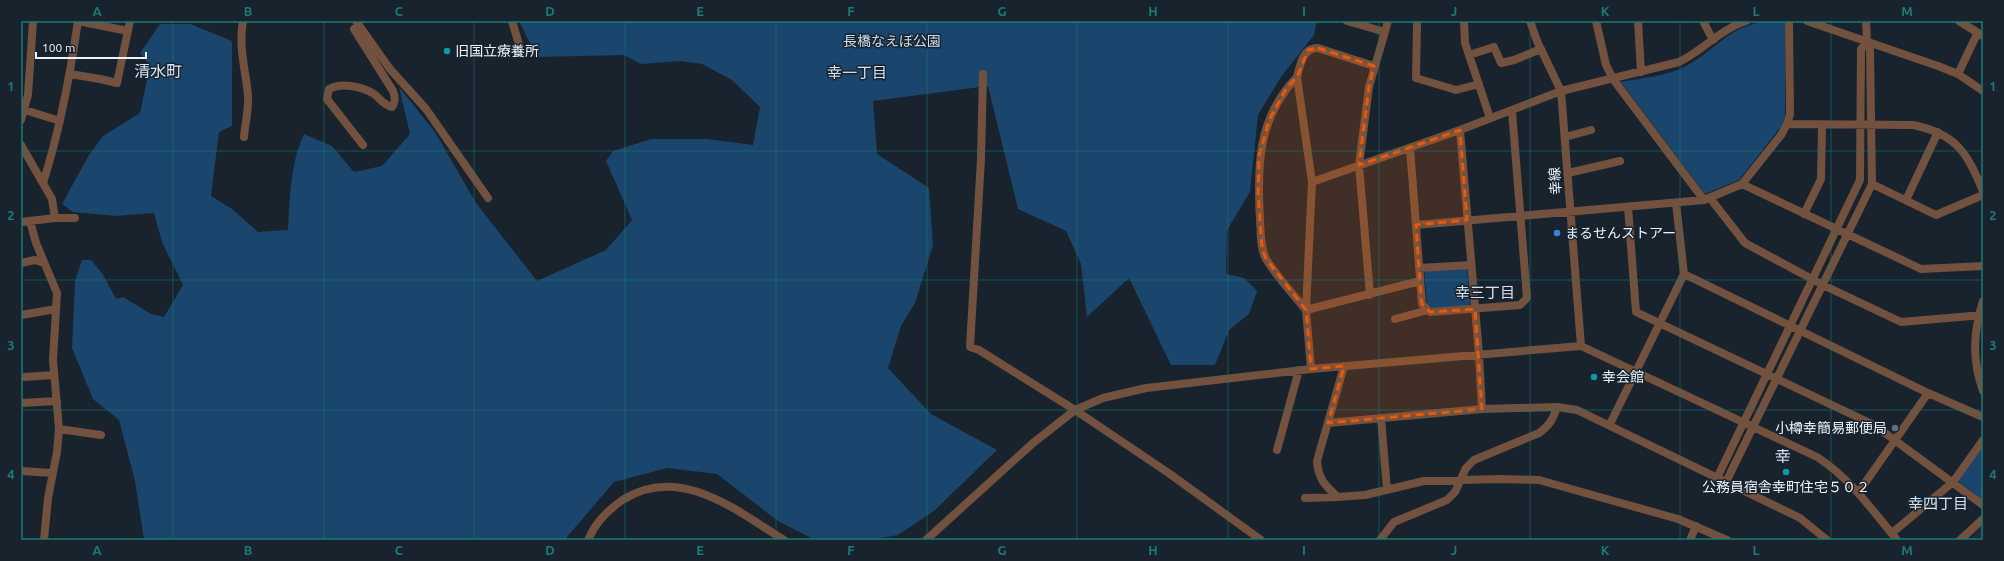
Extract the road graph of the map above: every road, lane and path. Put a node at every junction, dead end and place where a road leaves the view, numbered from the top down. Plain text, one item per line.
1 (32, 21) edge
2 (130, 21) edge
3 (243, 21) edge
4 (512, 21) edge
5 (1347, 21) edge
6 (1388, 21) edge
7 (1464, 21) edge
8 (1530, 21) edge
9 (1596, 21) edge
10 (1638, 21) edge
11 (1703, 21) edge
12 (1746, 21) edge
13 (1789, 21) edge
14 (1807, 21) edge
15 (1866, 21) edge
16 (1959, 21) edge
17 (358, 23) edge
18 (1418, 24) dead end
19 (128, 31) junction
20 (1385, 32) junction
21 (1980, 35) edge
22 (1713, 40) junction
23 (1867, 42) junction
24 (520, 48) dead end
25 (1541, 49) junction
26 (1469, 55) junction
27 (1374, 66) junction
28 (1641, 72) junction
29 (70, 74) junction
30 (983, 74) dead end
31 (1958, 74) junction
32 (1297, 77) junction
33 (1613, 79) junction
34 (1479, 84) junction
35 (1561, 91) junction
36 (1983, 91) edge
37 (25, 110) junction
38 (1512, 111) junction
39 (1490, 118) junction
40 (21, 120) edge
41 (60, 121) junction
42 (1787, 124) junction
43 (1822, 125) junction
44 (1860, 125) junction
45 (1871, 125) junction
46 (1460, 130) junction
47 (1591, 130) dead end
48 (1938, 132) junction
49 (244, 137) dead end
50 (1565, 137) junction
51 (21, 145) edge
52 (363, 145) dead end
53 (1410, 148) junction
54 (1620, 161) dead end
55 (1359, 164) junction
56 (1568, 172) junction
57 (1312, 182) junction
58 (43, 183) junction
59 (1742, 184) junction
60 (1872, 184) junction
61 (1983, 191) edge
62 (1983, 195) edge
63 (488, 198) dead end
64 (1707, 199) junction
65 (1906, 200) junction
66 (1676, 204) junction
67 (1628, 207) junction
68 (1570, 211) junction
69 (1804, 214) junction
70 (1521, 216) junction
71 (55, 218) junction
72 (75, 218) dead end
73 (1467, 220) junction
74 (30, 221) junction
75 (21, 222) edge
76 (1416, 225) junction
77 (1836, 229) junction
78 (1847, 234) junction
79 (21, 263) edge
80 (44, 263) junction
81 (1471, 265) junction
82 (1983, 266) edge
83 (1419, 268) junction
84 (1684, 274) junction
85 (1812, 278) junction
86 (1420, 281) junction
87 (1823, 285) junction
88 (1370, 295) junction
89 (1983, 301) edge
90 (56, 309) junction
91 (1475, 309) junction
92 (1306, 310) junction
93 (1428, 310) junction
94 (21, 315) edge
95 (1981, 316) edge
96 (1396, 319) dead end
97 (1659, 323) junction
98 (1790, 326) junction
99 (1801, 332) junction
100 (1580, 346) junction
101 (1479, 354) junction
102 (1344, 366) junction
103 (1311, 369) junction
104 (1299, 370) junction
105 (1636, 371) junction
106 (1767, 374) junction
107 (54, 375) junction
108 (25, 377) dead end
109 (1777, 378) junction
110 (1983, 391) edge
111 (1928, 393) junction
112 (21, 402) edge
113 (57, 402) junction
114 (1557, 407) junction
115 (1482, 409) junction
116 (1076, 410) junction
117 (1983, 417) edge
118 (1381, 418) junction
119 (1328, 423) junction
120 (1744, 423) junction
121 (1610, 424) junction
122 (1754, 427) junction
123 (58, 429) junction
124 (101, 435) dead end
125 (1895, 440) junction
126 (1983, 440) edge
127 (1277, 450) dead end
128 (21, 471) edge
129 (52, 473) junction
130 (1717, 478) junction
131 (1461, 480) junction
132 (1726, 482) junction
133 (1953, 482) junction
134 (1387, 490) junction
135 (1858, 493) junction
136 (1338, 496) junction
137 (1305, 498) dead end
138 (1983, 505) edge
139 (1983, 519) edge
140 (1696, 526) junction
141 (1895, 537) edge
142 (44, 540) edge
143 (588, 540) edge
144 (784, 540) edge
145 (926, 540) edge
146 (1261, 540) edge
147 (1380, 540) edge
148 (1690, 540) edge
149 (1728, 540) edge
150 (1827, 540) edge
151 (1960, 540) edge

1 - 37 street
2 - 19 street
3 - 49 street
4 - 24 street
5 - 20 street
6 - 20 street
7 - 26 street
8 - 25 street, 幸線
9 - 33 street
10 - 28 street
11 - 22 street
12 - 22 street
13 - 42 street
14 - 23 street
15 - 23 street
16 - 21 street
17 - 52 street
17 - 63 street
18 - 34 street
19 - 29 street
19 - 29 street
20 - 27 street
21 - 31 street
22 - 28 street
23 - 31 street
23 - 44 street
23 - 45 street
25 - 26 street
25 - 35 street, 幸線
26 - 34 street
27 - 32 street
27 - 55 street
28 - 33 street
29 - 41 street
30 - 116 street
31 - 36 street
32 - 57 street
32 - 92 street
33 - 35 street
33 - 64 street
34 - 39 street
35 - 38 street
35 - 50 street, 幸線
37 - 40 street
37 - 41 street
38 - 39 street
38 - 70 street
39 - 46 street
41 - 58 street
42 - 43 street
42 - 59 street
43 - 44 street
43 - 69 street
44 - 45 street
44 - 77 street
45 - 48 street
45 - 60 street
46 - 53 street
46 - 73 street
47 - 50 street
48 - 61 street
48 - 65 street
50 - 56 street, 幸線
51 - 58 street
53 - 55 street
53 - 76 street
54 - 56 street
55 - 57 street
55 - 88 street
56 - 68 street, 幸線
57 - 92 street
58 - 71 street
59 - 64 street
59 - 69 street
60 - 65 street
60 - 78 street
62 - 65 street
64 - 66 street
64 - 85 street
66 - 67 street
66 - 84 street
67 - 68 street
67 - 97 street
68 - 70 street
68 - 100 street, 幸線
69 - 77 street
70 - 73 street
70 - 91 street
71 - 72 street
71 - 74 street
73 - 76 street
73 - 81 street
74 - 75 street
74 - 80 street
76 - 83 street
77 - 78 street
77 - 85 street
78 - 82 street
78 - 87 street
79 - 80 street
80 - 90 street
81 - 83 street
81 - 91 street
83 - 86 street
84 - 97 street
84 - 98 street
85 - 87 street
85 - 98 street
86 - 88 street
86 - 93 street
87 - 95 street
87 - 99 street
88 - 92 street
89 - 95 street
90 - 94 street
90 - 107 street
91 - 93 street
91 - 101 street
92 - 103 street
93 - 96 street
95 - 110 street
97 - 105 street
97 - 106 street
98 - 99 street
98 - 106 street
99 - 109 street
99 - 111 street
100 - 101 street
100 - 105 street
101 - 102 street
101 - 115 street
102 - 103 street
102 - 119 street
103 - 104 street
104 - 116 street
104 - 127 street
105 - 120 street
105 - 121 street
106 - 109 street
106 - 120 street
107 - 108 street
107 - 113 street
109 - 122 street
109 - 125 street
111 - 117 street
111 - 125 street
112 - 113 street
113 - 123 street
114 - 115 street
114 - 121 street
114 - 131 street
115 - 118 street
116 - 145 street
116 - 146 street
118 - 119 street
118 - 134 street
119 - 136 street
120 - 122 street
120 - 130 street
121 - 130 street
122 - 132 street
122 - 135 street
123 - 124 street
123 - 129 street
125 - 133 street
125 - 135 street
126 - 133 street
128 - 129 street
129 - 142 street
130 - 132 street
131 - 134 street
131 - 140 street
131 - 147 street
132 - 150 street
133 - 138 street
133 - 141 street
134 - 136 street
135 - 141 street
136 - 137 street
139 - 151 street
140 - 148 street
140 - 149 street
143 - 144 street

